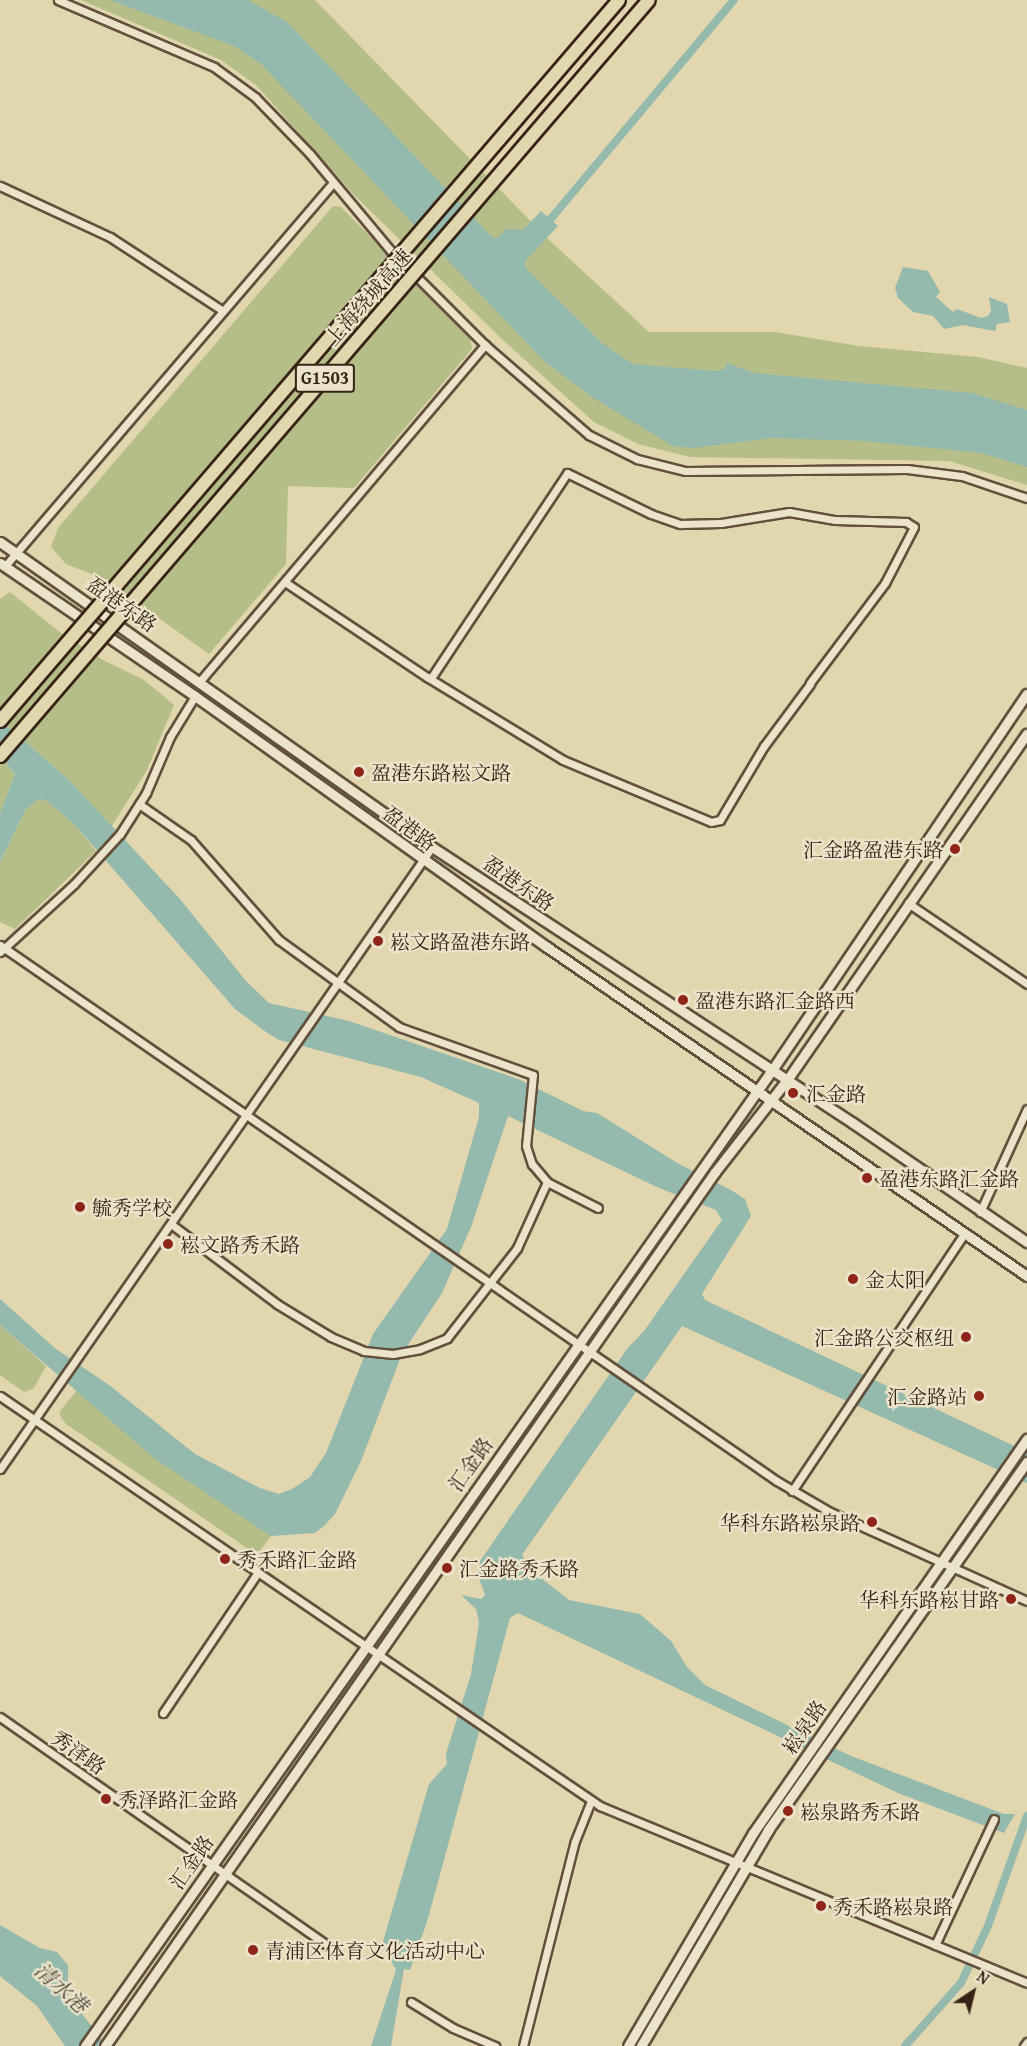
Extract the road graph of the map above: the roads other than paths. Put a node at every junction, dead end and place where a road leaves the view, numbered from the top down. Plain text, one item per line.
1 (58, 0) edge
2 (619, 0) edge
3 (649, 0) edge
4 (332, 184) junction
5 (0, 186) edge
6 (224, 311) junction
7 (485, 345) junction
8 (1027, 498) edge
9 (0, 542) edge
10 (16, 553) junction
11 (2, 567) edge
12 (285, 582) junction
13 (431, 678) junction
14 (200, 681) junction
15 (1027, 694) edge
16 (195, 696) junction
17 (0, 721) edge
18 (1027, 734) edge
19 (0, 756) edge
20 (139, 804) junction
21 (432, 847) junction
22 (425, 860) junction
23 (908, 903) junction
24 (1, 948) edge
25 (338, 984) junction
26 (1027, 984) edge
27 (772, 1070) junction
28 (787, 1080) junction
29 (757, 1090) junction
30 (772, 1099) junction
31 (1027, 1109) edge
32 (249, 1113) junction
33 (547, 1182) junction
34 (598, 1208) dead end
35 (981, 1212) junction
36 (171, 1224) junction
37 (965, 1233) junction
38 (1027, 1242) edge
39 (1027, 1275) edge
40 (491, 1281) junction
41 (578, 1342) junction
42 (590, 1350) junction
43 (0, 1396) edge
44 (34, 1420) junction
45 (1025, 1442) edge
46 (1027, 1462) edge
47 (0, 1469) edge
48 (792, 1491) junction
49 (941, 1563) junction
50 (954, 1569) junction
51 (258, 1572) junction
52 (1027, 1601) edge
53 (365, 1644) junction
54 (380, 1654) junction
55 (163, 1713) dead end
56 (0, 1717) edge
57 (591, 1801) junction
58 (994, 1819) dead end
59 (735, 1861) junction
60 (212, 1863) junction
61 (746, 1865) junction
62 (228, 1875) junction
63 (935, 1945) junction
64 (332, 1949) dead end
65 (1027, 1983) edge
66 (411, 2002) dead end
67 (1027, 2042) edge
68 (107, 2044) edge
69 (85, 2046) edge
70 (495, 2046) edge
71 (522, 2046) edge
72 (628, 2046) edge
73 (641, 2046) edge
74 (1024, 2046) edge

1 - 4 street
2 - 17 highway, 上海绕城高速 / G1503, bridge
3 - 19 highway, 上海绕城高速 / G1503, bridge
4 - 6 street
4 - 7 street
5 - 6 street
6 - 10 street
7 - 8 street
7 - 12 street
9 - 10 main road, 盈港东路
10 - 11 street
10 - 14 main road, 盈港东路
11 - 16 main road, 盈港路
12 - 13 street
12 - 14 street
13 - 13 street
14 - 21 main road, 盈港东路
15 - 27 main road, 汇金路
16 - 20 street
16 - 22 main road, 盈港路
18 - 23 main road, 汇金路
20 - 24 street
20 - 25 street
21 - 22 street
21 - 27 main road, 盈港东路
22 - 25 street
22 - 29 main road, 盈港路
23 - 26 street
23 - 28 main road, 汇金路
24 - 32 street
25 - 32 street
25 - 33 street
27 - 28 main road, 盈港东路
27 - 29 main road, 汇金路
28 - 30 main road, 汇金路
28 - 35 main road, 盈港东路
29 - 30 main road, 盈港路
29 - 41 main road, 汇金路
30 - 37 main road
30 - 42 main road, 汇金路
31 - 35 street
32 - 36 street
32 - 40 street
33 - 34 street
33 - 40 street
35 - 38 main road, 盈港东路
36 - 40 street
36 - 44 street
37 - 39 main road
37 - 48 street
40 - 41 street
41 - 42 street
41 - 53 main road, 汇金路
42 - 48 street
42 - 54 main road, 汇金路
43 - 44 street
44 - 47 street
44 - 51 street
45 - 49 main road, 崧泉路
46 - 50 main road, 崧泉路
48 - 49 street
49 - 50 street
49 - 59 main road, 崧泉路
50 - 52 street
50 - 61 main road, 崧泉路
51 - 53 street
51 - 55 street
53 - 54 street
53 - 60 main road, 汇金路
54 - 57 street
54 - 62 main road, 汇金路
56 - 60 street, 秀泽路
57 - 59 street
57 - 71 street
58 - 63 street
59 - 61 street
59 - 72 main road, 崧泉路
60 - 62 street, 秀泽路
60 - 69 main road, 汇金路
61 - 63 street
61 - 73 main road, 崧泉路
62 - 64 street, 秀泽路
62 - 68 main road, 汇金路
63 - 65 street
66 - 70 street
67 - 74 street

